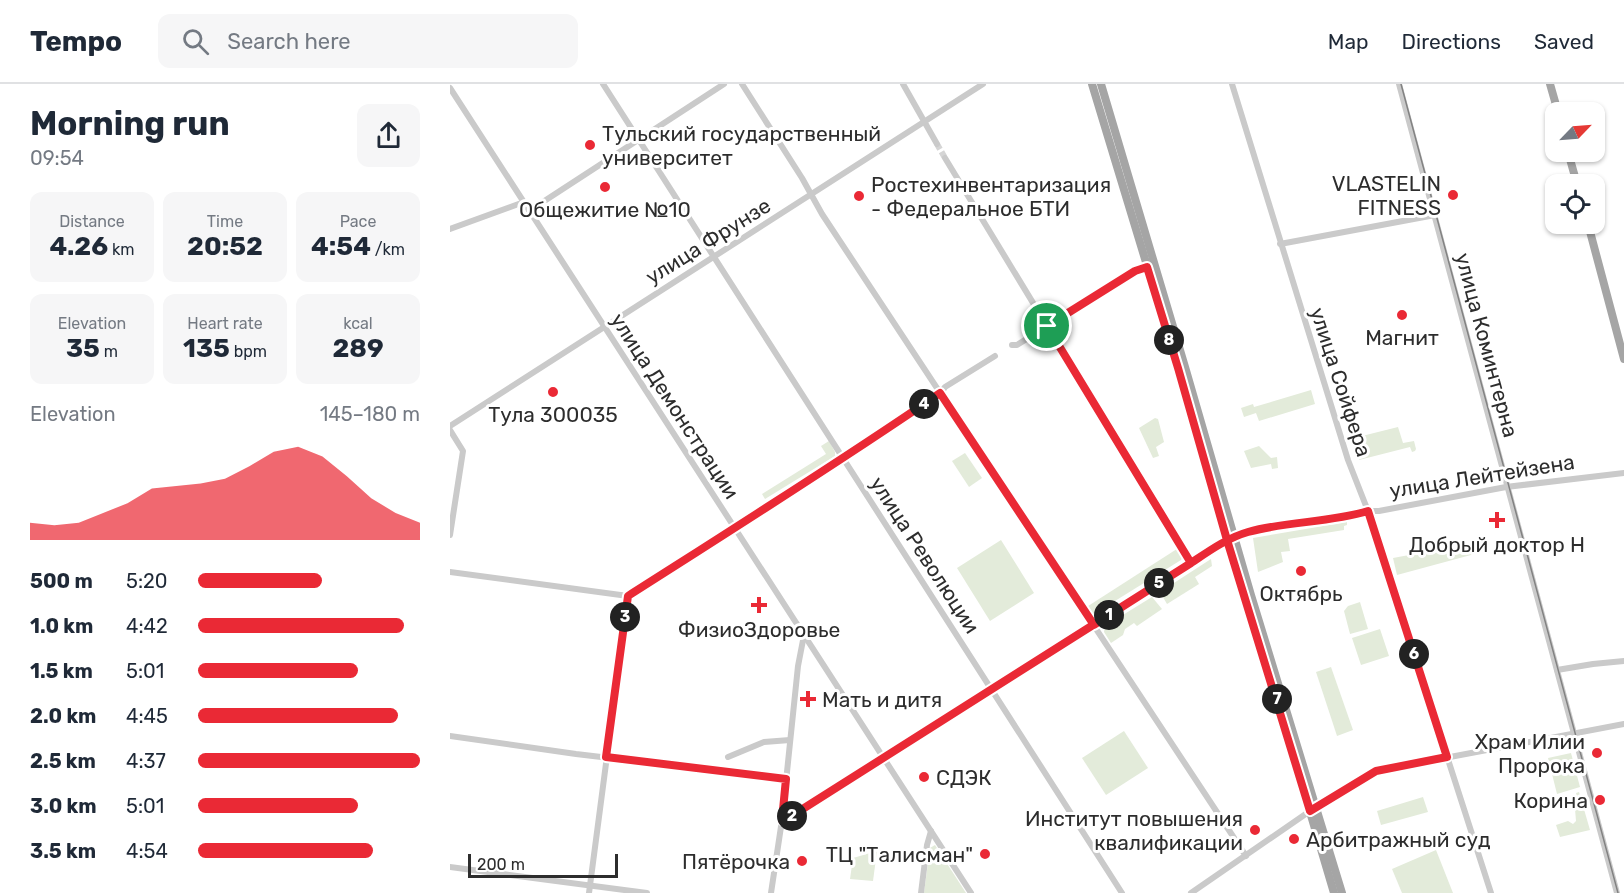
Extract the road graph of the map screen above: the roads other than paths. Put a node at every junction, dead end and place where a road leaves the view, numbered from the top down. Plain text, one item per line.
1 (603, 84) edge
2 (724, 84) edge
3 (742, 84) edge
4 (903, 84) edge
5 (983, 84) edge
6 (1092, 84) edge
7 (1101, 84) edge
8 (1232, 84) edge
9 (1399, 84) edge
10 (1550, 84) edge
11 (450, 88) edge
12 (1555, 102) edge
13 (924, 121) junction
14 (639, 140) junction
15 (937, 144) tunnel mouth
16 (945, 158) tunnel mouth
17 (811, 195) junction
18 (524, 202) junction
19 (529, 211) junction
20 (1435, 215) junction
21 (450, 229) edge
22 (1591, 234) edge
23 (1280, 244) junction
24 (714, 256) junction
25 (1147, 267) junction
26 (1047, 326) junction
27 (604, 327) junction
28 (1012, 345) dead end
29 (995, 356) dead end
30 (1624, 359) edge
31 (940, 393) junction
32 (450, 428) edge
33 (844, 459) junction
34 (1624, 473) edge
35 (1507, 487) junction
36 (1368, 511) junction
37 (734, 527) junction
38 (450, 535) edge
39 (1231, 539) junction
40 (1191, 563) junction
41 (450, 572) edge
42 (628, 596) junction
43 (1094, 625) junction
44 (804, 635) junction
45 (1624, 661) edge
46 (1557, 670) junction
47 (991, 690) junction
48 (1624, 724) edge
49 (1574, 733) junction
50 (450, 736) edge
51 (790, 740) junction
52 (606, 757) junction
53 (728, 757) dead end
54 (883, 757) junction
55 (1447, 757) junction
56 (786, 779) junction
57 (1313, 808) junction
58 (782, 820) junction
59 (931, 831) junction
60 (1246, 855) junction
61 (450, 867) edge
62 (590, 885) junction
63 (589, 893) edge
64 (647, 893) edge
65 (771, 893) edge
66 (921, 893) edge
67 (971, 893) edge
68 (1122, 893) edge
69 (1191, 893) edge
70 (1334, 893) edge
71 (1342, 893) edge
72 (1491, 893) edge
73 (1617, 893) edge

1 - 14 street, улица Революции
2 - 14 street
3 - 17 street
4 - 13 street
5 - 13 street, улица Фрунзе
6 - 25 main road
7 - 39 main road
8 - 23 street, улица Сойфера
9 - 20 street, улица Коминтерна
10 - 12 main road
11 - 18 street, улица Демонстрации
13 - 15 street
13 - 17 street, улица Фрунзе
14 - 19 street
14 - 24 street, улица Революции
16 - 26 street
17 - 24 street, улица Фрунзе
17 - 31 street
18 - 19 street, улица Демонстрации
18 - 21 street
19 - 27 street, улица Демонстрации
20 - 23 street
20 - 35 street, улица Коминтерна
22 - 30 main road
23 - 36 street, улица Сойфера
24 - 27 street, улица Фрунзе
24 - 33 street, улица Революции
25 - 26 street
25 - 39 main road
26 - 28 street
26 - 40 street
27 - 32 street, улица Фрунзе
27 - 37 street, улица Демонстрации
29 - 31 street
31 - 33 street
31 - 43 street
32 - 38 street
33 - 37 street
33 - 47 street, улица Революции
34 - 35 street, улица Лейтейзена
35 - 36 street, улица Лейтейзена
35 - 46 street, улица Коминтерна
36 - 39 street, улица Лейтейзена
36 - 55 street, улица Сойфера
37 - 42 street
37 - 44 street, улица Демонстрации
39 - 40 street, улица Лейтейзена
39 - 57 main road
40 - 43 street, улица Лейтейзена
41 - 42 street
42 - 52 street
43 - 47 street, улица Лейтейзена
43 - 60 street
44 - 51 street
44 - 54 street, улица Демонстрации
45 - 46 street
46 - 49 street, улица Коминтерна
47 - 54 street, улица Лейтейзена
47 - 68 street, улица Революции
48 - 49 street
49 - 55 street
49 - 73 street, улица Коминтерна
50 - 52 street
51 - 53 street
51 - 56 street
52 - 56 street
52 - 62 street
54 - 58 street, улица Лейтейзена
54 - 59 street, улица Демонстрации
55 - 57 street
55 - 72 street, улица Сойфера
56 - 58 street
57 - 60 street
57 - 70 main road
57 - 71 main road
58 - 65 street
59 - 66 street
59 - 67 street, улица Демонстрации
60 - 69 street
61 - 62 street
62 - 63 street
62 - 64 street

